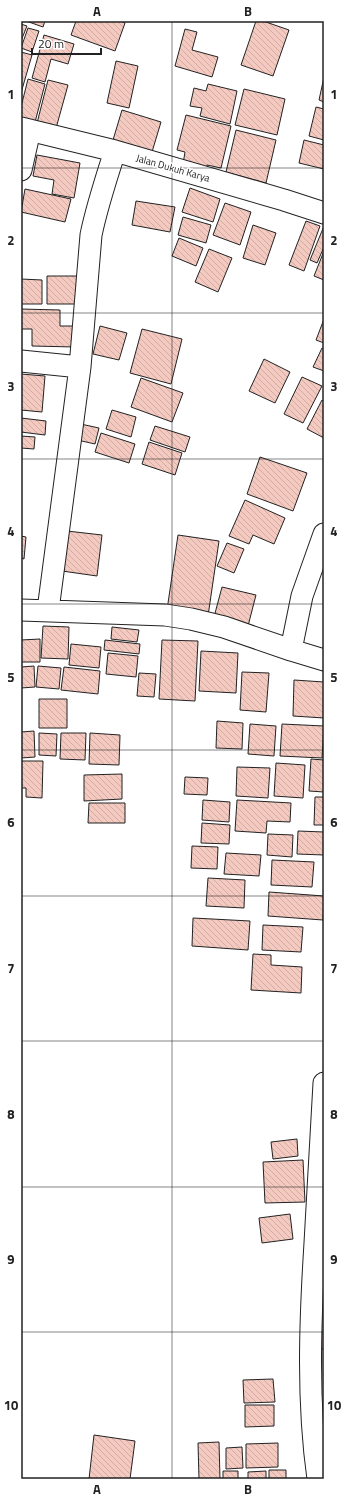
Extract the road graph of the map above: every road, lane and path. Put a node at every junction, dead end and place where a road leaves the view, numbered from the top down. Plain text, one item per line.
1 (25, 129) edge
2 (115, 151) junction
3 (21, 170) edge
4 (324, 213) edge
5 (21, 361) edge
6 (80, 367) junction
7 (324, 534) edge
8 (21, 610) edge
9 (48, 610) junction
10 (291, 650) junction
11 (324, 660) edge
12 (324, 1083) edge
13 (318, 1479) edge

1 - 2 street, Jalan Dukuh Karya
1 - 3 street
2 - 4 street, Jalan Dukuh Karya
2 - 6 street
5 - 6 street
6 - 9 street
7 - 10 street
8 - 9 street
9 - 10 street
10 - 11 street
12 - 13 street

